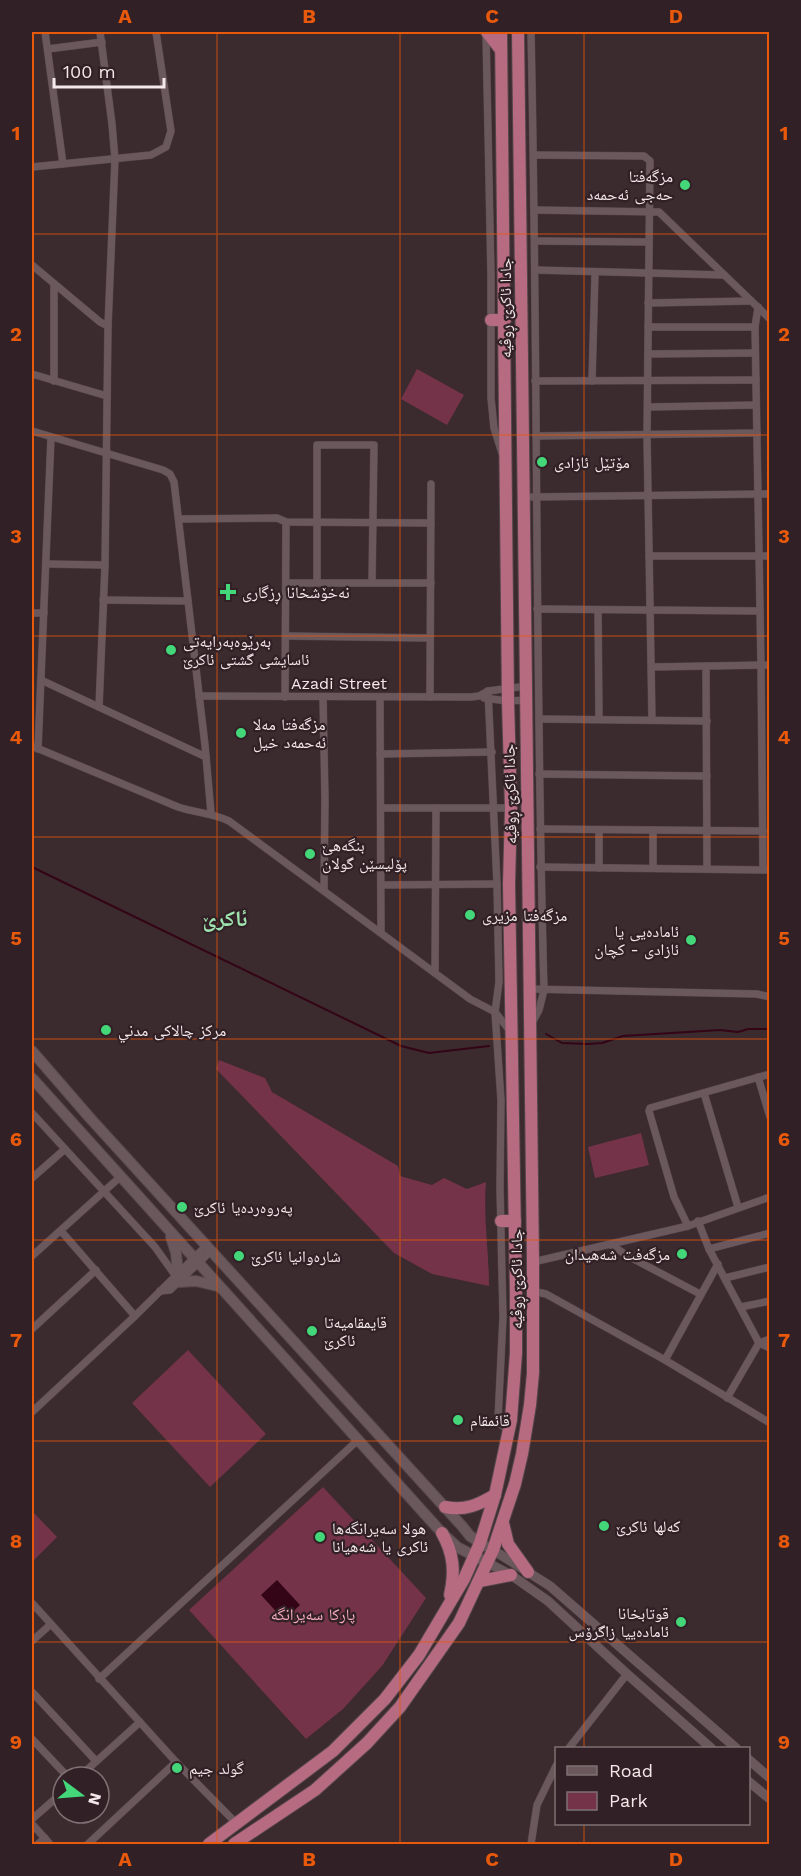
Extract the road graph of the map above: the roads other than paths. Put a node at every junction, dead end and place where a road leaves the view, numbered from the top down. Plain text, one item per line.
1 (45, 32) edge
2 (100, 32) edge
3 (156, 32) edge
4 (487, 32) edge
5 (501, 32) edge
6 (518, 32) edge
7 (531, 32) edge
8 (102, 42) junction
9 (48, 49) junction
10 (501, 50) junction
11 (534, 155) junction
12 (115, 159) junction
13 (63, 164) junction
14 (32, 167) edge
15 (534, 210) junction
16 (650, 211) junction
17 (535, 241) junction
18 (650, 242) junction
19 (32, 265) edge
20 (535, 270) junction
21 (595, 273) junction
22 (649, 274) junction
23 (724, 275) junction
24 (54, 284) junction
25 (751, 301) junction
26 (648, 303) junction
27 (758, 307) junction
28 (770, 318) edge
29 (491, 320) junction
30 (505, 320) junction
31 (108, 326) junction
32 (648, 327) junction
33 (755, 327) junction
34 (755, 352) junction
35 (648, 354) junction
36 (32, 374) edge
37 (648, 380) junction
38 (756, 380) junction
39 (54, 381) junction
40 (535, 381) junction
41 (592, 381) junction
42 (107, 396) junction
43 (756, 405) junction
44 (648, 407) junction
45 (32, 431) edge
46 (757, 433) junction
47 (536, 436) junction
48 (647, 436) junction
49 (51, 437) junction
50 (105, 453) junction
51 (507, 461) junction
52 (431, 484) dead end
53 (758, 494) junction
54 (770, 494) edge
55 (648, 495) junction
56 (529, 497) junction
57 (179, 519) junction
58 (286, 522) junction
59 (317, 522) junction
60 (373, 523) junction
61 (431, 523) junction
62 (649, 556) junction
63 (759, 556) junction
64 (770, 556) edge
65 (46, 564) junction
66 (105, 565) junction
67 (286, 583) junction
68 (318, 583) junction
69 (372, 584) junction
70 (430, 584) junction
71 (531, 587) junction
72 (103, 600) junction
73 (188, 601) junction
74 (537, 609) junction
75 (598, 610) junction
76 (651, 611) junction
77 (760, 611) junction
78 (32, 613) edge
79 (44, 614) junction
80 (286, 636) junction
81 (430, 638) junction
82 (765, 665) edge
83 (706, 666) junction
84 (652, 667) junction
85 (41, 680) junction
86 (527, 686) junction
87 (508, 688) junction
88 (488, 695) junction
89 (200, 696) junction
90 (285, 697) junction
91 (323, 697) junction
92 (380, 697) junction
93 (430, 697) junction
94 (526, 700) junction
95 (508, 701) junction
96 (99, 707) junction
97 (539, 719) junction
98 (599, 719) junction
99 (652, 720) junction
100 (706, 721) junction
101 (766, 722) edge
102 (35, 748) edge
103 (492, 752) junction
104 (380, 754) junction
105 (207, 757) junction
106 (539, 774) junction
107 (707, 776) junction
108 (766, 778) edge
109 (381, 808) junction
110 (436, 808) junction
111 (495, 808) junction
112 (511, 808) junction
113 (211, 813) junction
114 (540, 829) junction
115 (599, 830) junction
116 (653, 830) junction
117 (707, 831) junction
118 (763, 831) junction
119 (540, 867) junction
120 (599, 868) junction
121 (653, 868) junction
122 (707, 869) junction
123 (766, 869) edge
124 (435, 884) junction
125 (497, 884) junction
126 (381, 885) junction
127 (324, 890) junction
128 (381, 933) junction
129 (435, 973) junction
130 (529, 989) junction
131 (544, 990) junction
132 (770, 997) edge
133 (511, 1005) junction
134 (495, 1012) junction
135 (529, 1028) junction
136 (511, 1032) junction
137 (32, 1051) edge
138 (770, 1074) edge
139 (758, 1077) junction
140 (32, 1078) edge
141 (68, 1093) junction
142 (704, 1093) junction
143 (55, 1106) junction
144 (32, 1113) edge
145 (770, 1117) edge
146 (65, 1149) junction
147 (120, 1177) junction
148 (32, 1178) edge
149 (105, 1190) junction
150 (770, 1197) edge
151 (738, 1207) junction
152 (501, 1221) junction
153 (515, 1221) junction
154 (698, 1221) junction
155 (688, 1226) junction
156 (167, 1229) junction
157 (61, 1230) junction
158 (770, 1233) edge
159 (611, 1245) junction
160 (209, 1249) junction
161 (710, 1249) junction
162 (32, 1256) edge
163 (196, 1261) junction
164 (533, 1262) junction
165 (718, 1264) junction
166 (770, 1267) edge
167 (96, 1270) junction
168 (177, 1277) junction
169 (725, 1278) junction
170 (218, 1286) junction
171 (532, 1292) junction
172 (700, 1294) junction
173 (770, 1301) edge
174 (741, 1307) junction
175 (135, 1316) junction
176 (32, 1329) edge
177 (770, 1339) edge
178 (759, 1343) junction
179 (770, 1348) edge
180 (665, 1360) junction
181 (343, 1396) junction
182 (727, 1398) junction
183 (330, 1408) junction
184 (32, 1410) edge
185 (770, 1423) edge
186 (509, 1430) junction
187 (358, 1440) junction
188 (495, 1495) junction
189 (445, 1507) junction
190 (503, 1523) junction
191 (442, 1533) junction
192 (480, 1543) junction
193 (493, 1550) junction
194 (474, 1556) junction
195 (488, 1563) junction
196 (528, 1572) junction
197 (511, 1575) junction
198 (480, 1581) junction
199 (32, 1603) edge
200 (447, 1605) junction
201 (51, 1624) junction
202 (32, 1641) edge
203 (627, 1674) junction
204 (99, 1679) junction
205 (32, 1692) edge
206 (140, 1722) junction
207 (718, 1732) junction
208 (32, 1739) edge
209 (571, 1747) edge
210 (708, 1747) edge
211 (734, 1747) edge
212 (96, 1761) junction
213 (750, 1761) edge
214 (176, 1762) junction
215 (57, 1765) edge
216 (92, 1765) edge
217 (555, 1768) edge
218 (770, 1778) edge
219 (750, 1783) edge
220 (770, 1799) edge
221 (51, 1802) edge
222 (32, 1819) edge
223 (32, 1824) edge
224 (237, 1824) junction
225 (45, 1838) junction
226 (38, 1845) edge
227 (50, 1845) edge
228 (88, 1845) edge
229 (209, 1845) edge
230 (234, 1845) edge
231 (531, 1845) edge

1 - 9 street
2 - 8 street
3 - 12 street
4 - 10 highway
4 - 29 street
5 - 10 highway, جادا ئاکرێ ڕوڤیە
6 - 56 highway, جادا ئاکرێ ڕوڤیە
7 - 11 street
8 - 9 street
8 - 12 street
9 - 13 street
10 - 30 highway, جادا ئاکرێ ڕوڤیە
11 - 15 street
11 - 16 street
12 - 13 street
12 - 31 street
13 - 14 street
15 - 16 street
15 - 17 street
16 - 18 street
16 - 23 street
17 - 18 street
17 - 20 street
18 - 22 street
19 - 24 street
20 - 21 street
20 - 40 street
21 - 22 street
21 - 41 street
22 - 23 street
22 - 26 street
23 - 25 street
24 - 31 street
24 - 39 street
25 - 26 street
25 - 27 street
26 - 32 street
27 - 28 street
27 - 33 street
29 - 30 highway
29 - 51 street
30 - 51 highway, جادا ئاکرێ ڕوڤیە
31 - 42 street
32 - 33 street
32 - 35 street
33 - 34 street
34 - 35 street
34 - 38 street
35 - 37 street
36 - 39 street
37 - 38 street
37 - 41 street
37 - 44 street
38 - 43 street
39 - 42 street
40 - 41 street
40 - 47 street
42 - 50 street
43 - 44 street
43 - 46 street
44 - 48 street
45 - 49 street
46 - 48 street
46 - 53 street
47 - 48 street
47 - 56 street
48 - 55 street
49 - 50 street
49 - 65 street
50 - 57 street
50 - 66 street
51 - 87 highway, جادا ئاکرێ ڕوڤیە
52 - 61 street
53 - 54 street
53 - 55 street
53 - 63 street
55 - 56 street
55 - 62 street
56 - 71 highway, جادا ئاکرێ ڕوڤیە
57 - 58 street
57 - 73 street
58 - 59 street
58 - 67 street
59 - 60 street
59 - 60 street
59 - 68 street
60 - 61 street
60 - 69 street
61 - 70 street
62 - 63 street
62 - 76 street
63 - 64 street
63 - 77 street
65 - 66 street
65 - 79 street
66 - 72 street
67 - 68 street
67 - 80 street
68 - 69 street
69 - 70 street
70 - 81 street
71 - 74 street
71 - 86 highway, جادا ئاکرێ ڕوڤیە
72 - 73 street
72 - 96 street
73 - 89 street
74 - 75 street
74 - 97 street
75 - 76 street
75 - 98 street
76 - 77 street
76 - 84 street
77 - 82 street
78 - 79 street
79 - 85 street
80 - 81 street
80 - 90 street
81 - 93 street
82 - 83 street
82 - 101 street
83 - 84 street
83 - 100 street
84 - 99 street
85 - 96 street
85 - 102 street
86 - 87 street, Azadi Street
86 - 94 highway, جادا ئاکرێ ڕوڤیە
87 - 88 street, Azadi Street
87 - 95 highway, جادا ئاکرێ ڕوڤیە
88 - 93 street, Azadi Street
88 - 95 street, Azadi Street
88 - 103 street
89 - 90 street, Azadi Street
89 - 105 street
90 - 91 street, Azadi Street
91 - 92 street, Azadi Street
91 - 127 street
92 - 93 street, Azadi Street
92 - 104 street
94 - 95 street, Azadi Street
94 - 130 highway, جادا ئاکرێ ڕوڤیە
95 - 112 highway, جادا ئاکرێ ڕوڤیە
96 - 105 street
97 - 98 street
97 - 106 street
98 - 99 street
99 - 100 street
100 - 107 street
101 - 108 street
102 - 113 street
103 - 104 street
103 - 111 street
104 - 109 street
105 - 113 street
106 - 107 street
106 - 114 street
107 - 117 street
108 - 118 street
109 - 110 street
109 - 126 street
110 - 111 street
110 - 124 street
111 - 112 street
111 - 125 street
112 - 133 highway, جادا ئاکرێ ڕوڤیە
113 - 127 street
114 - 115 street
114 - 119 street
115 - 116 street
115 - 120 street
116 - 117 street
116 - 121 street
117 - 118 street
117 - 122 street
118 - 123 street
119 - 120 street
119 - 131 street
120 - 121 street
121 - 122 street
122 - 123 street
124 - 125 street
124 - 126 street
124 - 129 street
125 - 134 street
126 - 128 street
127 - 128 street
128 - 129 street
129 - 134 street
130 - 131 street
130 - 135 highway, جادا ئاکرێ ڕوڤیە
131 - 132 street
131 - 135 street
133 - 134 street
133 - 136 highway, جادا ئاکرێ ڕوڤیە
134 - 136 street
134 - 152 street
135 - 164 highway, جادا ئاکرێ ڕوڤیە
136 - 153 highway, جادا ئاکرێ ڕوڤیە
137 - 141 main road
138 - 139 street
139 - 142 street
139 - 145 street
140 - 143 main road
141 - 143 main road
141 - 160 main road
142 - 151 street
142 - 155 street
143 - 147 main road
144 - 146 street
146 - 148 street
146 - 149 street
147 - 149 street
147 - 156 main road
149 - 157 street
149 - 168 street
150 - 151 street
151 - 154 street
152 - 153 highway
152 - 186 street
153 - 186 highway, جادا ئاکرێ ڕوڤیە
154 - 155 street
154 - 161 street
155 - 159 street
156 - 163 main road
156 - 168 main road
157 - 162 street
157 - 167 street
158 - 161 street
159 - 164 street
159 - 172 street
160 - 163 street
160 - 181 main road
161 - 165 street
163 - 168 street
163 - 170 main road
164 - 171 highway, جادا ئاکرێ ڕوڤیە
165 - 169 street
165 - 172 street
166 - 169 street
167 - 175 street
167 - 176 street
168 - 170 main road
168 - 175 street
169 - 174 street
170 - 183 main road
171 - 180 street
171 - 190 highway, جادا ئاکرێ ڕوڤیە
172 - 180 street
173 - 174 street
174 - 178 street
175 - 184 street
177 - 178 street
178 - 179 street
178 - 182 street
180 - 182 street
181 - 183 main road
181 - 189 main road
182 - 185 street
183 - 187 main road
186 - 188 highway, جادا ئاکرێ ڕوڤیە
187 - 191 main road
187 - 204 street
188 - 189 highway
188 - 192 highway, جادا ئاکرێ ڕوڤیە
189 - 192 main road
190 - 193 highway, جادا ئاکرێ ڕوڤیە
190 - 196 highway
191 - 194 main road
191 - 200 highway
192 - 193 main road
192 - 194 highway, جادا ئاکرێ ڕوڤیە
193 - 195 highway, جادا ئاکرێ ڕوڤیە
193 - 196 street
194 - 195 main road
194 - 200 highway, جادا ئاکرێ ڕوڤیە
195 - 197 street
195 - 198 highway, جادا ئاکرێ ڕوڤیە
196 - 207 street
197 - 198 highway
197 - 203 street
198 - 230 highway, جادا ئاکرێ ڕوڤیە
199 - 201 street
200 - 224 highway
201 - 202 street
201 - 204 street
203 - 209 street
203 - 210 street
204 - 206 street
205 - 212 street
206 - 212 street
206 - 214 street
207 - 210 street
207 - 211 street
208 - 215 street
212 - 216 street
213 - 218 street
214 - 224 street
214 - 228 street
217 - 231 street
219 - 220 street
221 - 222 street
223 - 225 street
224 - 229 highway
225 - 226 street
225 - 227 street

